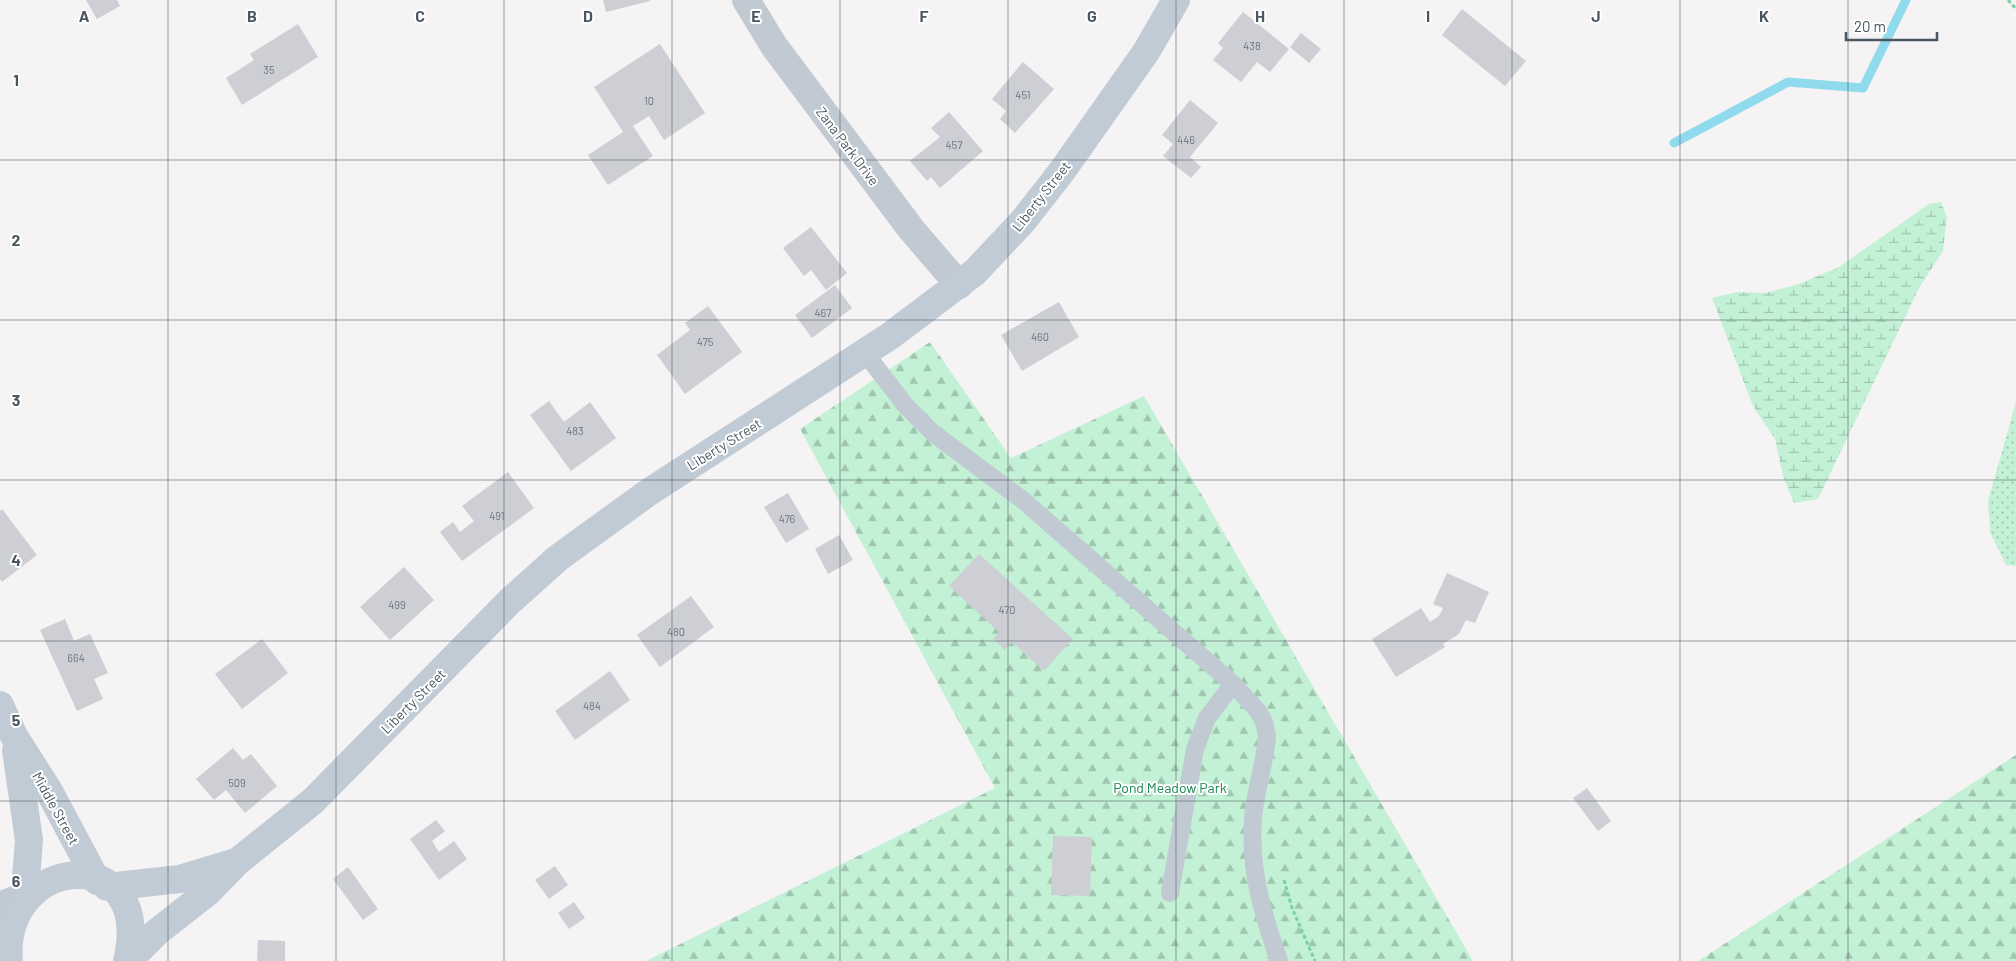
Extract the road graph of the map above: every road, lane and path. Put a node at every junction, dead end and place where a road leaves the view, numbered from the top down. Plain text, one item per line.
1 (746, 0) edge
2 (1176, 0) edge
3 (2008, 0) edge
4 (2016, 9) edge
5 (959, 286) junction
6 (865, 353) junction
7 (1232, 684) junction
8 (0, 705) edge
9 (14, 736) junction
10 (237, 862) junction
11 (102, 884) junction
12 (1170, 893) dead end
13 (14, 899) edge
14 (9, 961) edge
15 (127, 961) edge
16 (1279, 961) edge

1 - 5 street, Zana Park Drive
2 - 5 main road, Liberty Street
3 - 4 path
5 - 6 main road, Liberty Street
6 - 7 lane
6 - 10 main road, Liberty Street
7 - 12 lane
7 - 16 lane
8 - 9 main road, Middle Street
9 - 11 main road, Middle Street
9 - 13 main road, Middle Street
10 - 11 main road, Liberty Street
10 - 15 main road, Liberty Street
11 - 13 main road
11 - 15 main road, Middle Street
13 - 14 main road, Middle Street

